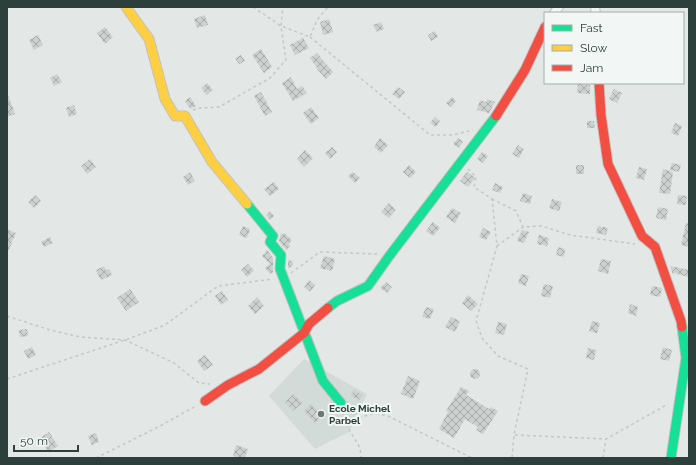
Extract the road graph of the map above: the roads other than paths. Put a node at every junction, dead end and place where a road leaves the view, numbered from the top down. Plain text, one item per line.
1 (126, 7) edge
2 (544, 29) edge
3 (599, 84) edge
4 (304, 333) junction
5 (685, 394) edge
6 (205, 401) road end
7 (341, 404) road end
8 (671, 458) edge

1 - 4 street
2 - 4 street
3 - 5 street
4 - 6 street
4 - 7 street
5 - 8 street

